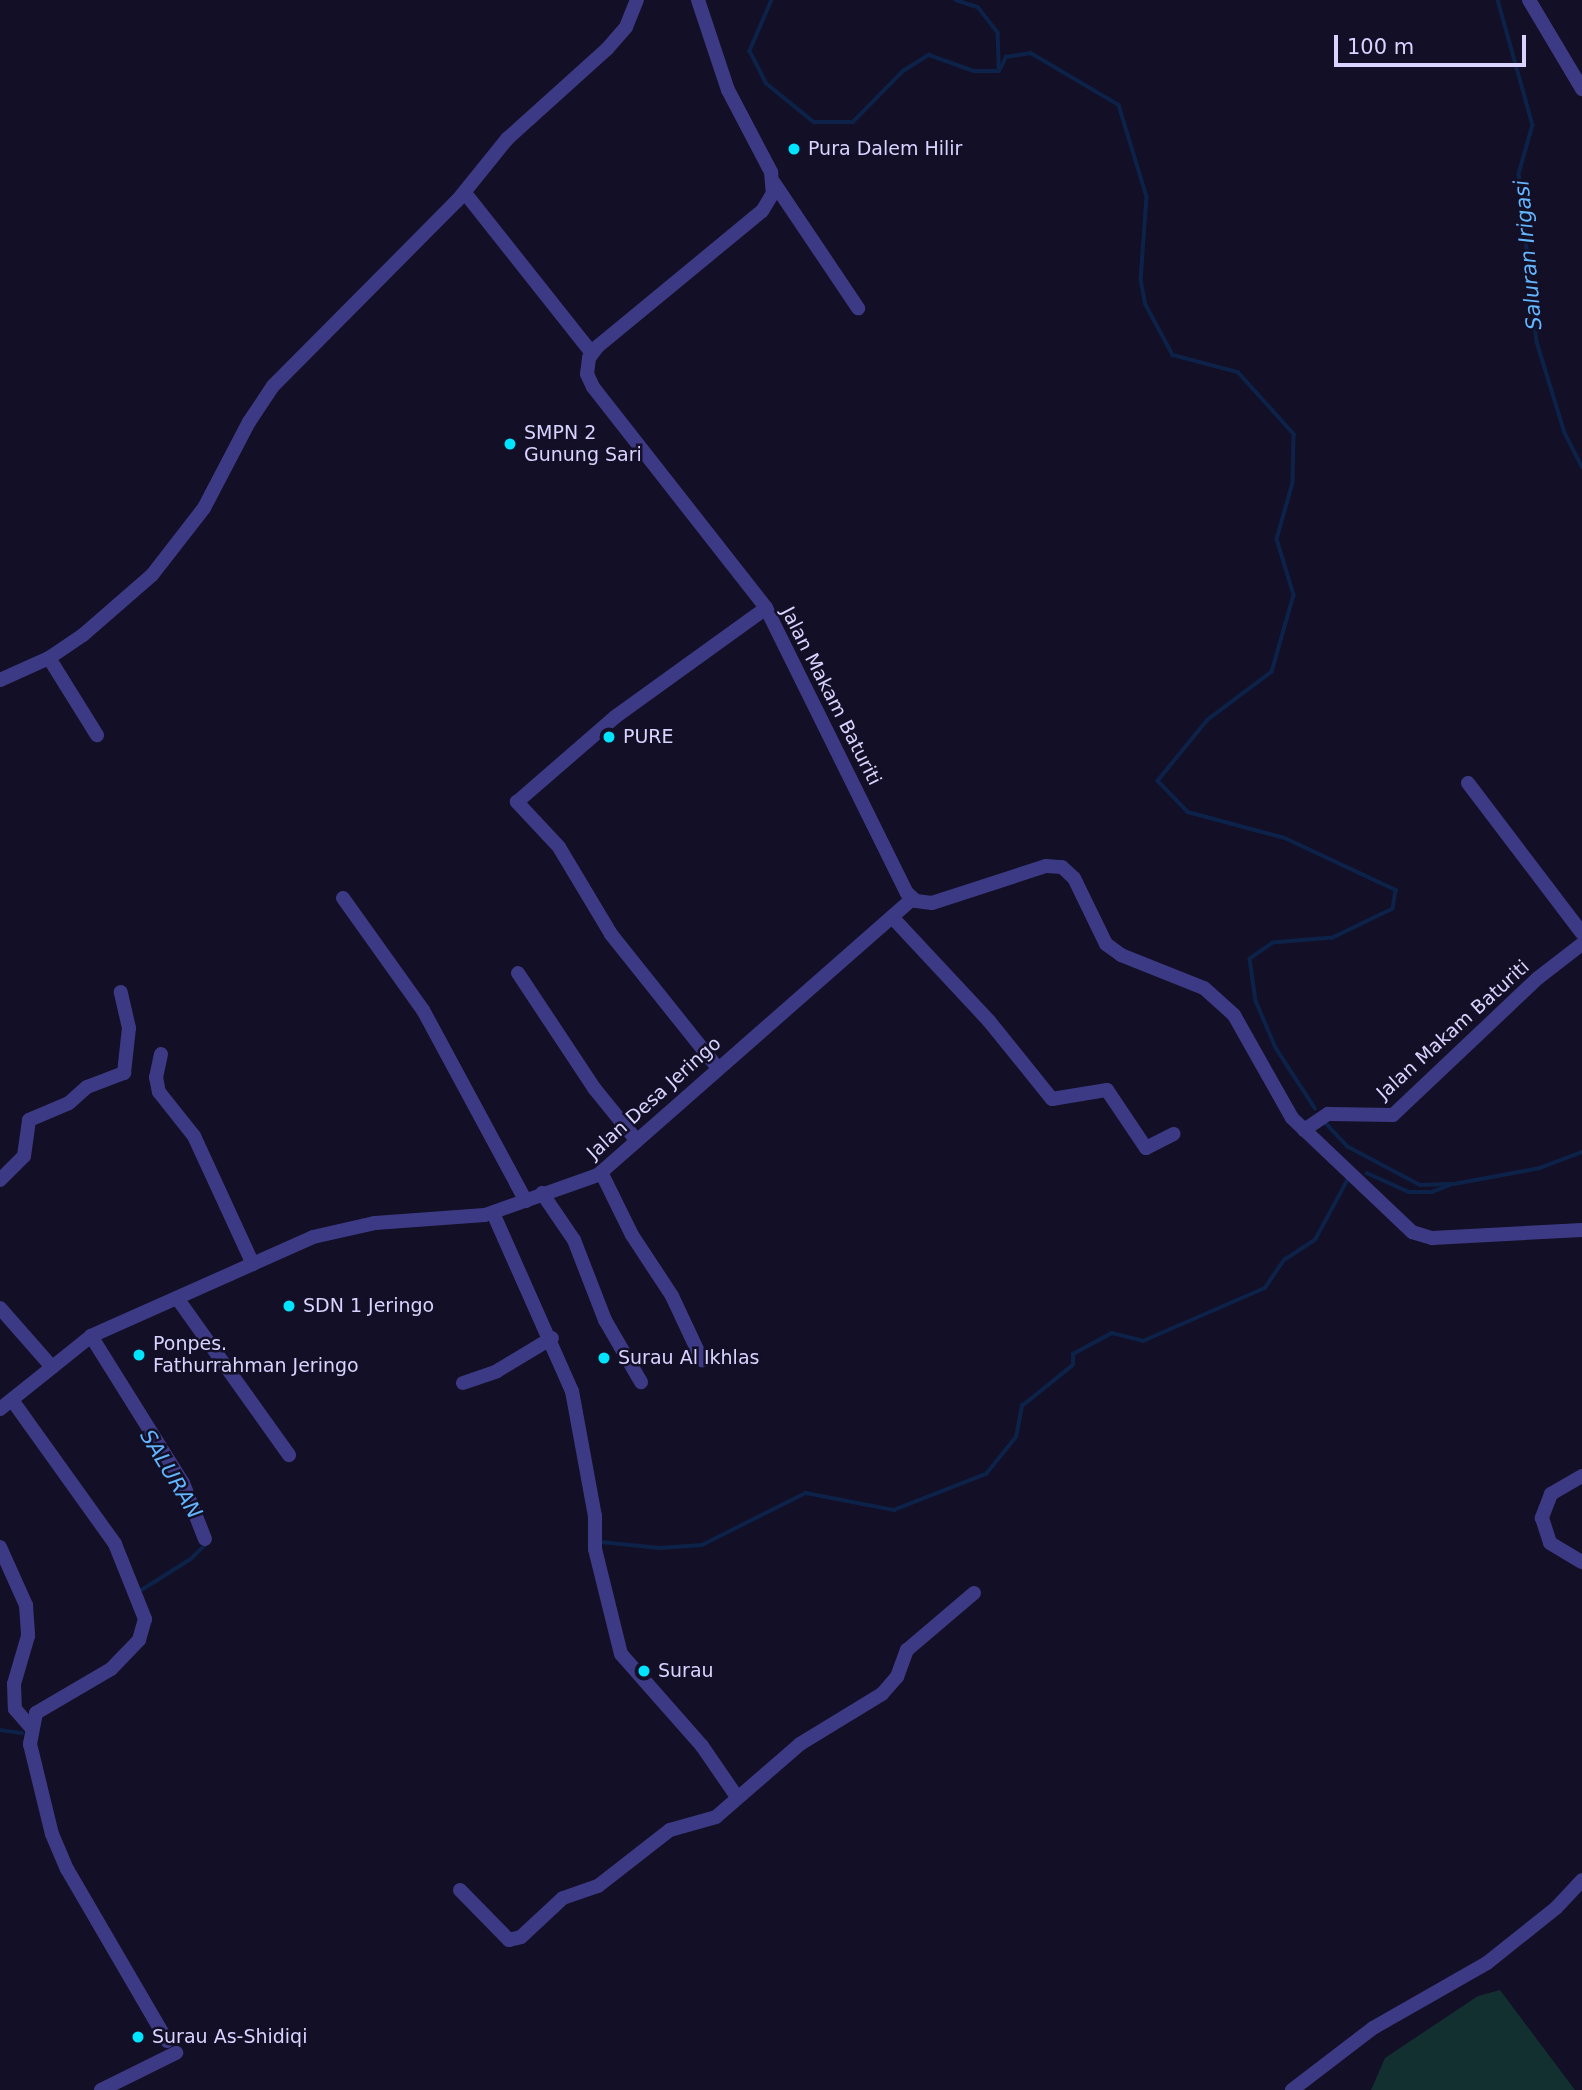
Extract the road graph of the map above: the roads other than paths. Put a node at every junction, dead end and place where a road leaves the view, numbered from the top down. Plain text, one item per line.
1 (637, 0) edge
2 (698, 0) edge
3 (1529, 0) edge
4 (1582, 89) edge
5 (774, 183) junction
6 (465, 192) junction
7 (858, 309) dead end
8 (592, 352) junction
9 (766, 608) junction
10 (49, 658) junction
11 (0, 680) edge
12 (97, 735) dead end
13 (1468, 783) dead end
14 (344, 898) dead end
15 (912, 898) junction
16 (892, 917) junction
17 (1582, 933) edge
18 (1582, 944) edge
19 (518, 973) dead end
20 (121, 992) dead end
21 (161, 1054) dead end
22 (718, 1067) junction
23 (1304, 1130) junction
24 (1174, 1134) dead end
25 (637, 1141) junction
26 (601, 1172) junction
27 (0, 1180) edge
28 (542, 1193) junction
29 (526, 1201) junction
30 (493, 1213) junction
31 (1582, 1230) edge
32 (253, 1264) junction
33 (177, 1298) junction
34 (0, 1308) edge
35 (91, 1336) junction
36 (552, 1338) junction
37 (702, 1360) dead end
38 (51, 1367) junction
39 (641, 1382) dead end
40 (463, 1383) dead end
41 (12, 1399) junction
42 (0, 1409) edge
43 (289, 1455) dead end
44 (1582, 1476) edge
45 (205, 1539) dead end
46 (0, 1547) edge
47 (1582, 1562) edge
48 (974, 1593) dead end
49 (30, 1726) junction
50 (737, 1797) junction
51 (1582, 1880) edge
52 (460, 1890) dead end
53 (167, 2041) dead end
54 (176, 2053) dead end
55 (102, 2090) edge
56 (1292, 2090) edge

1 - 6 street
2 - 5 street
3 - 4 street
5 - 7 street
5 - 8 street
6 - 8 street
6 - 10 street
8 - 9 street, Jalan Makam Baturiti
9 - 15 street, Jalan Makam Baturiti
9 - 22 street
10 - 11 street
10 - 12 street
13 - 17 street
14 - 29 street
15 - 16 street, Jalan Desa Jeringo
15 - 23 street
16 - 22 street, Jalan Desa Jeringo
16 - 24 street
18 - 23 street, Jalan Makam Baturiti
19 - 25 street
20 - 27 street
21 - 32 street
22 - 25 street, Jalan Desa Jeringo
23 - 31 street
25 - 26 street, Jalan Desa Jeringo
26 - 28 street, Jalan Desa Jeringo
26 - 37 street
28 - 29 street, Jalan Desa Jeringo
28 - 39 street
29 - 30 street, Jalan Desa Jeringo
30 - 32 street, Jalan Desa Jeringo
30 - 36 street
32 - 33 street, Jalan Desa Jeringo
33 - 35 street, Jalan Desa Jeringo
33 - 43 street
34 - 38 street
35 - 38 street, Jalan Desa Jeringo
35 - 45 street
36 - 40 street
36 - 50 street
38 - 41 street, Jalan Desa Jeringo
41 - 42 street, Jalan Desa Jeringo
41 - 49 street
44 - 47 street
46 - 49 street
48 - 50 street
49 - 53 street
50 - 52 street
51 - 56 street
54 - 55 street

